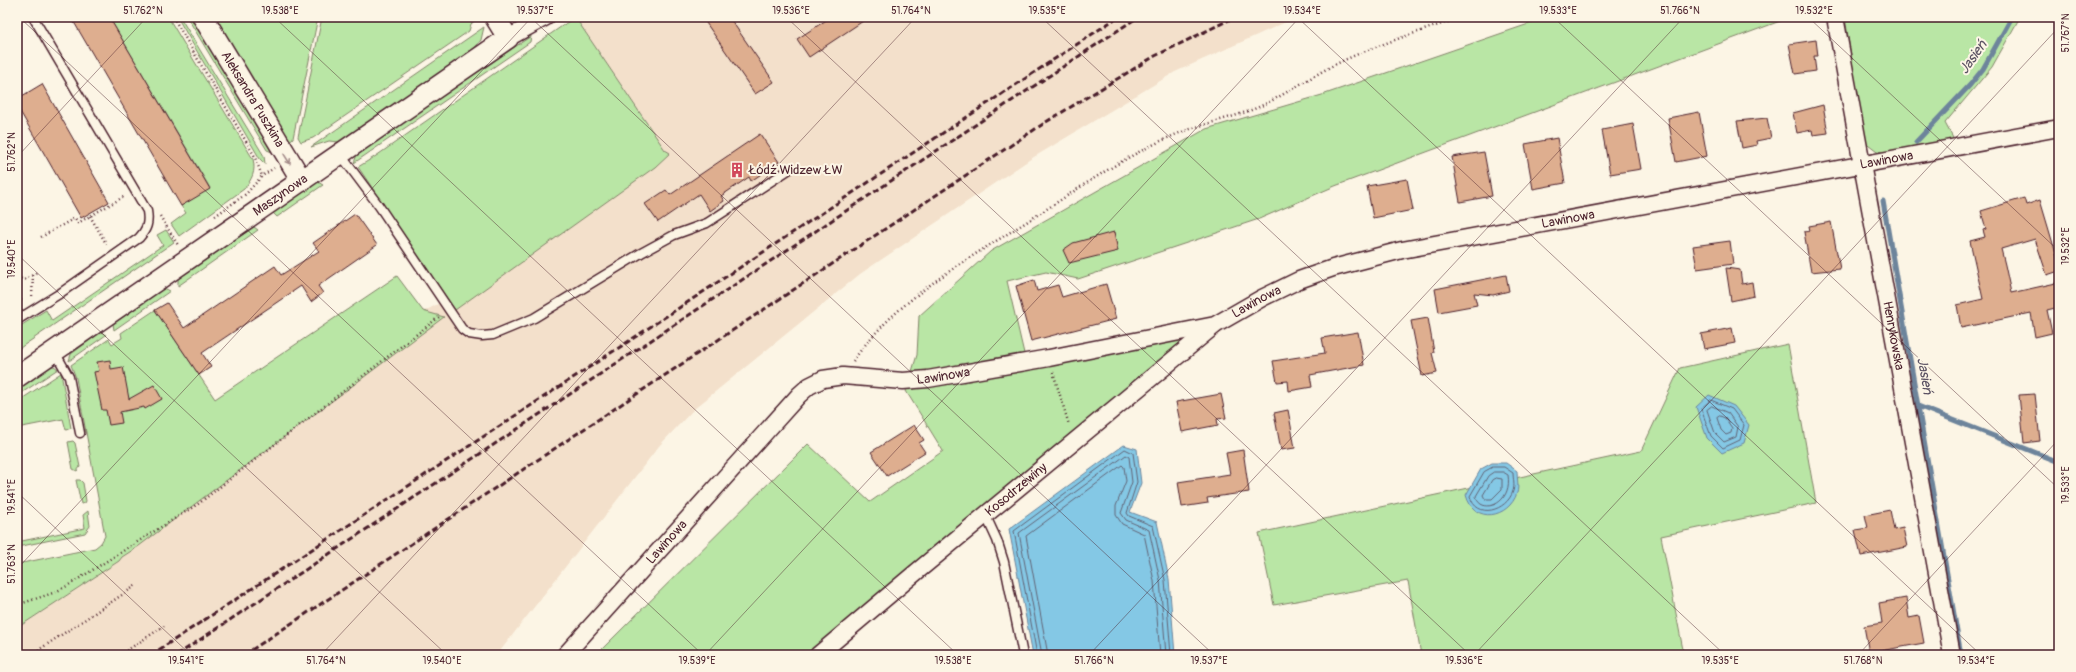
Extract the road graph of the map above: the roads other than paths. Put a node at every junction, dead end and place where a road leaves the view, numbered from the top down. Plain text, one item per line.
1 (33, 17) edge
2 (203, 17) edge
3 (495, 17) edge
4 (546, 17) edge
5 (1835, 17) edge
6 (508, 38) junction
7 (2059, 128) edge
8 (340, 154) junction
9 (1861, 164) junction
10 (790, 168) dead end
11 (302, 181) junction
12 (17, 320) edge
13 (1215, 325) junction
14 (55, 352) junction
15 (17, 377) edge
16 (80, 433) dead end
17 (985, 514) junction
18 (565, 655) edge
19 (818, 655) edge
20 (1023, 655) edge
21 (1952, 655) edge

1 - 12 lane
2 -> 11 street, Aleksandra Puszkina
3 - 6 street
4 - 6 street, Maszynowa
5 - 9 street, Henrykowska
6 - 8 street, Maszynowa
7 - 9 street, Lawinowa
8 - 10 lane
8 - 11 street, Maszynowa
9 - 13 street, Lawinowa
9 - 21 street, Henrykowska
11 - 14 street, Maszynowa
13 - 17 street, Kosodrzewiny
13 - 18 street, Lawinowa
14 - 15 street, Maszynowa
14 - 16 lane
17 - 19 street, Kosodrzewiny
17 - 20 lane

